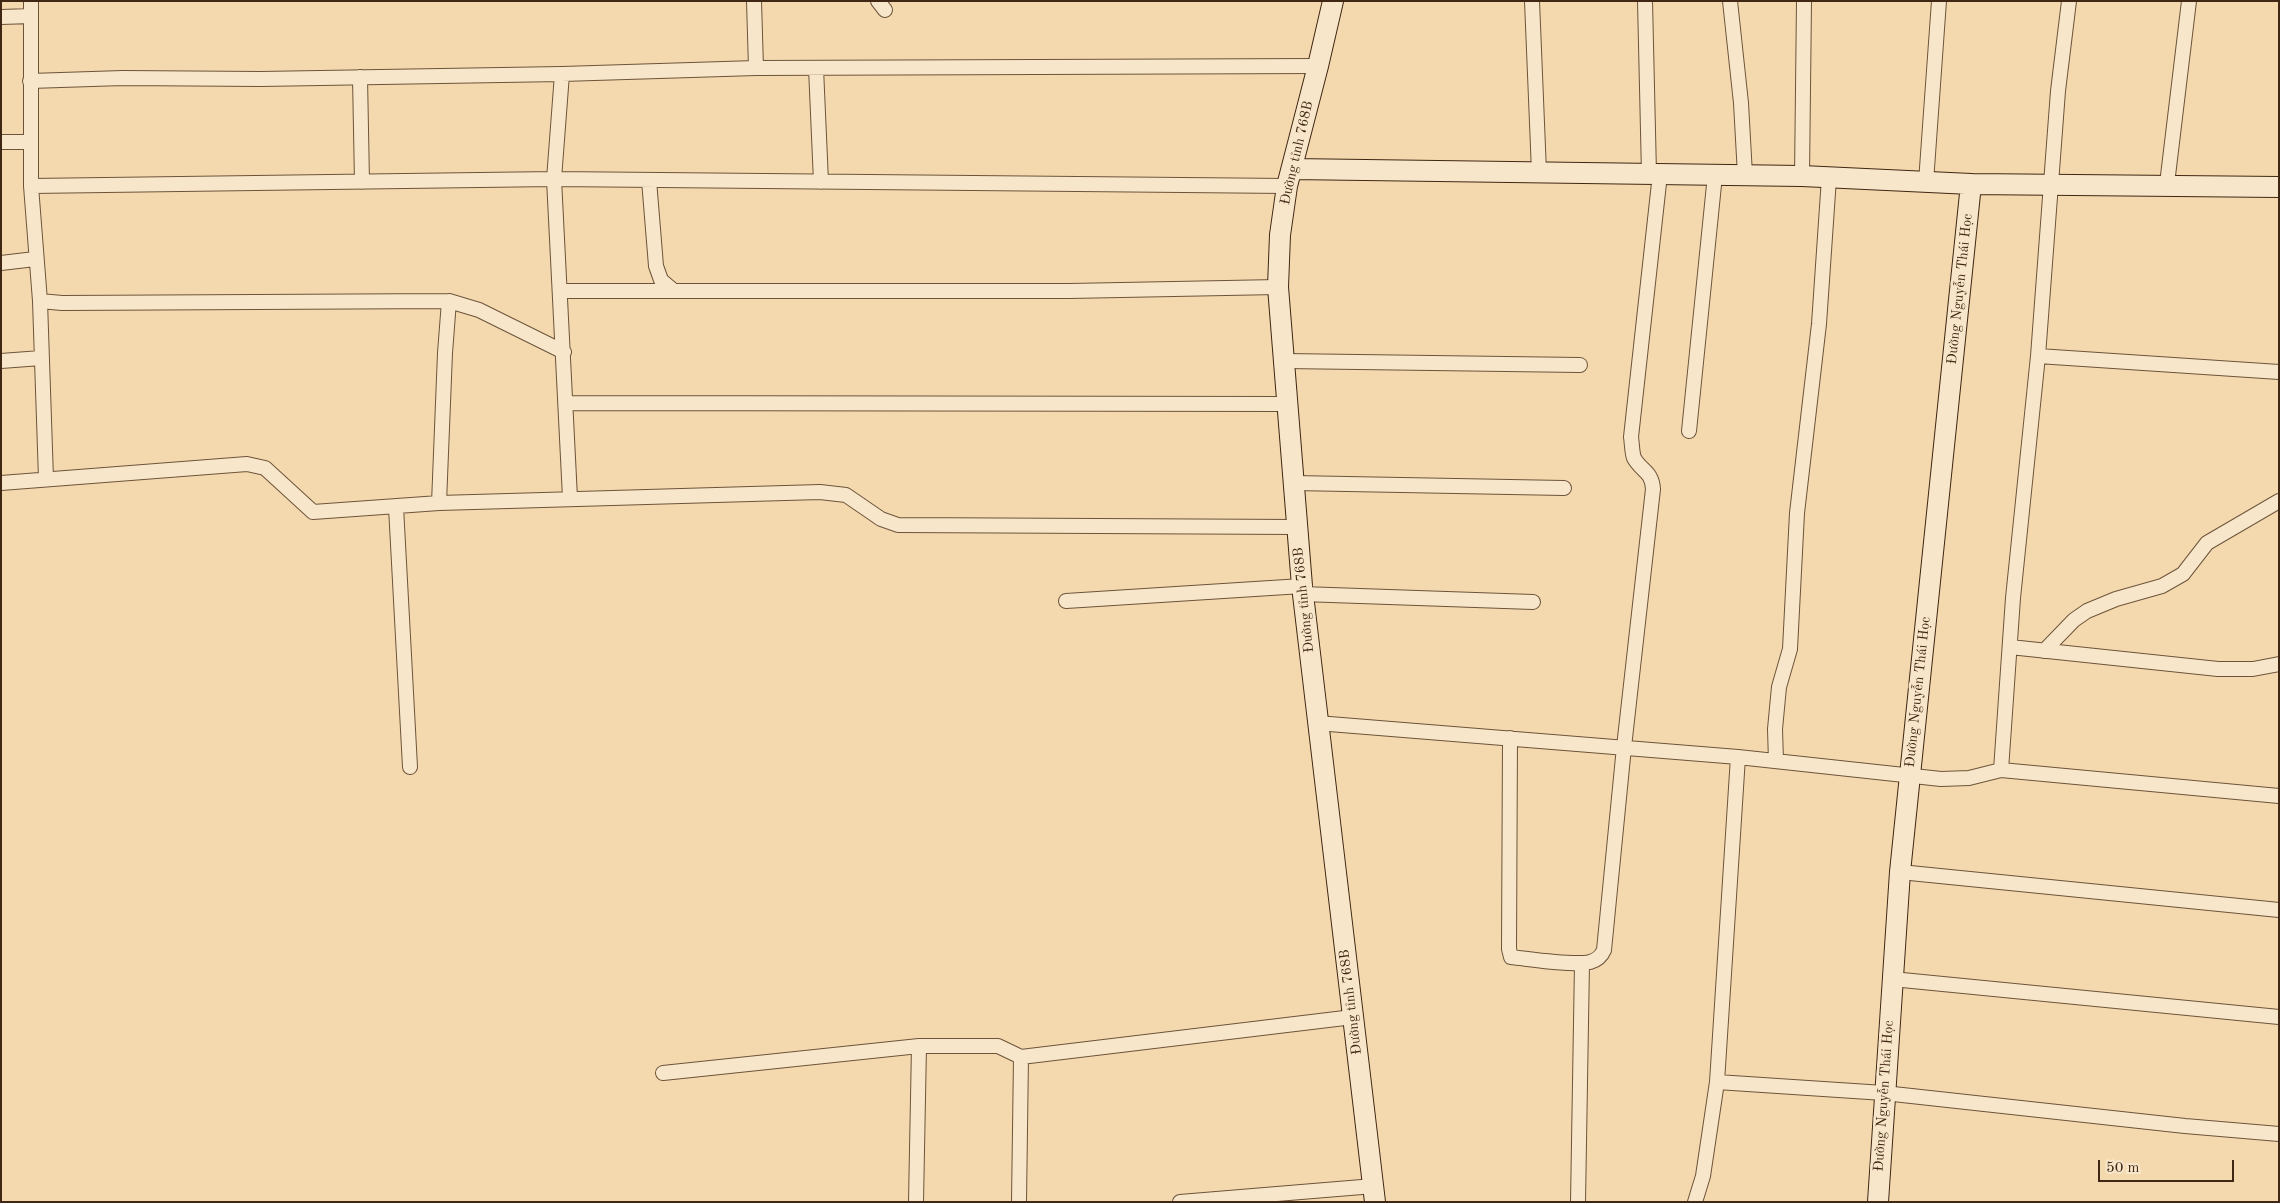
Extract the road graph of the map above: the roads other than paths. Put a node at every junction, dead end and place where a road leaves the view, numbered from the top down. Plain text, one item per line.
1 (31, 1) edge
2 (754, 1) edge
3 (1333, 1) edge
4 (1532, 1) edge
5 (1644, 1) edge
6 (1730, 1) edge
7 (1804, 1) edge
8 (1939, 1) edge
9 (2069, 1) edge
10 (2189, 1) edge
11 (31, 16) junction
12 (1, 17) edge
13 (1318, 66) junction
14 (756, 68) junction
15 (816, 68) junction
16 (562, 74) junction
17 (360, 77) junction
18 (30, 81) junction
19 (1, 142) edge
20 (30, 142) junction
21 (1539, 172) junction
22 (1654, 174) junction
23 (1715, 175) junction
24 (1746, 175) junction
25 (1802, 176) junction
26 (1290, 177) junction
27 (1829, 178) junction
28 (554, 179) junction
29 (649, 180) junction
30 (362, 182) junction
31 (821, 182) junction
32 (1926, 182) junction
33 (1971, 184) junction
34 (2167, 184) junction
35 (2052, 185) junction
36 (31, 186) junction
37 (2279, 187) edge
38 (35, 259) junction
39 (1, 263) edge
40 (1278, 287) junction
41 (560, 291) junction
42 (674, 291) junction
43 (449, 301) junction
44 (40, 302) junction
45 (564, 352) junction
46 (2038, 356) junction
47 (41, 358) junction
48 (1, 361) edge
49 (1284, 361) junction
50 (1580, 364) dead end
51 (2279, 372) edge
52 (566, 403) junction
53 (1287, 404) junction
54 (1689, 431) dead end
55 (46, 479) junction
56 (1, 483) edge
57 (1293, 483) junction
58 (1564, 488) dead end
59 (570, 498) junction
60 (2277, 502) edge
61 (439, 503) junction
62 (396, 508) junction
63 (2279, 518) edge
64 (1297, 527) junction
65 (1302, 590) junction
66 (1066, 601) dead end
67 (1533, 602) dead end
68 (2010, 648) junction
69 (2044, 651) junction
70 (2279, 664) edge
71 (1317, 723) junction
72 (1510, 738) junction
73 (1624, 747) junction
74 (1738, 757) junction
75 (1776, 761) junction
76 (410, 767) dead end
77 (2001, 770) junction
78 (1909, 777) junction
79 (2279, 796) edge
80 (1900, 872) junction
81 (2279, 910) edge
82 (1582, 963) junction
83 (1892, 979) junction
84 (1353, 1017) junction
85 (2279, 1017) edge
86 (919, 1046) junction
87 (1021, 1057) junction
88 (663, 1072) dead end
89 (1717, 1082) junction
90 (1884, 1093) junction
91 (2279, 1134) edge
92 (1374, 1194) edge
93 (916, 1202) edge
94 (1019, 1202) edge
95 (1180, 1202) edge
96 (1578, 1202) edge
97 (1695, 1202) edge
98 (1878, 1202) edge

1 - 11 street
2 - 14 street
3 - 13 street, Đường tỉnh 768B
4 - 21 street
5 - 22 street
6 - 24 street
7 - 25 street
8 - 32 street
9 - 35 street
10 - 34 street
11 - 12 street
11 - 18 street
13 - 15 street
13 - 26 street, Đường tỉnh 768B
14 - 15 street
14 - 16 street
15 - 31 street
16 - 17 street
16 - 28 street
17 - 18 street
17 - 30 street
18 - 20 street
19 - 20 street
20 - 36 street
21 - 22 street
21 - 26 street
22 - 23 street
22 - 73 street
23 - 24 street
23 - 54 street
24 - 25 street
25 - 27 street
26 - 31 street
26 - 40 street, Đường tỉnh 768B
27 - 32 street
27 - 75 street
28 - 29 street
28 - 30 street
28 - 41 street
29 - 31 street
29 - 42 street
30 - 36 street
32 - 33 street
33 - 35 street
33 - 78 street, Đường Nguyễn Thái Học
34 - 35 street
34 - 37 street
35 - 46 street
36 - 38 street
38 - 39 street
38 - 44 street
40 - 42 street
40 - 49 street, Đường tỉnh 768B
41 - 42 street
41 - 45 street
43 - 44 street
43 - 45 street
43 - 61 street
44 - 47 street
45 - 52 street
46 - 51 street
46 - 68 street
47 - 48 street
47 - 55 street
49 - 50 street
49 - 53 street, Đường tỉnh 768B
52 - 53 street
52 - 59 street
53 - 57 street, Đường tỉnh 768B
55 - 56 street
55 - 62 street
57 - 58 street
57 - 64 street, Đường tỉnh 768B
59 - 61 street
59 - 64 street
60 - 63 street
60 - 69 street
61 - 62 street
62 - 76 street
64 - 65 street, Đường tỉnh 768B
65 - 66 street
65 - 67 street
65 - 71 street, Đường tỉnh 768B
68 - 69 street
68 - 77 street
69 - 70 street
71 - 72 street
71 - 84 street, Đường tỉnh 768B
72 - 73 street
72 - 82 street
73 - 74 street
73 - 82 street
74 - 75 street
74 - 89 street
75 - 78 street
77 - 78 street
77 - 79 street
78 - 80 street, Đường Nguyễn Thái Học
80 - 81 street
80 - 83 street, Đường Nguyễn Thái Học
82 - 96 street
83 - 85 street
83 - 90 street, Đường Nguyễn Thái Học
84 - 87 street
84 - 92 street, Đường tỉnh 768B
86 - 87 street
86 - 88 street
86 - 93 street
87 - 94 street
89 - 90 street
89 - 97 street
90 - 91 street
90 - 98 street, Đường Nguyễn Thái Học
92 - 95 street

